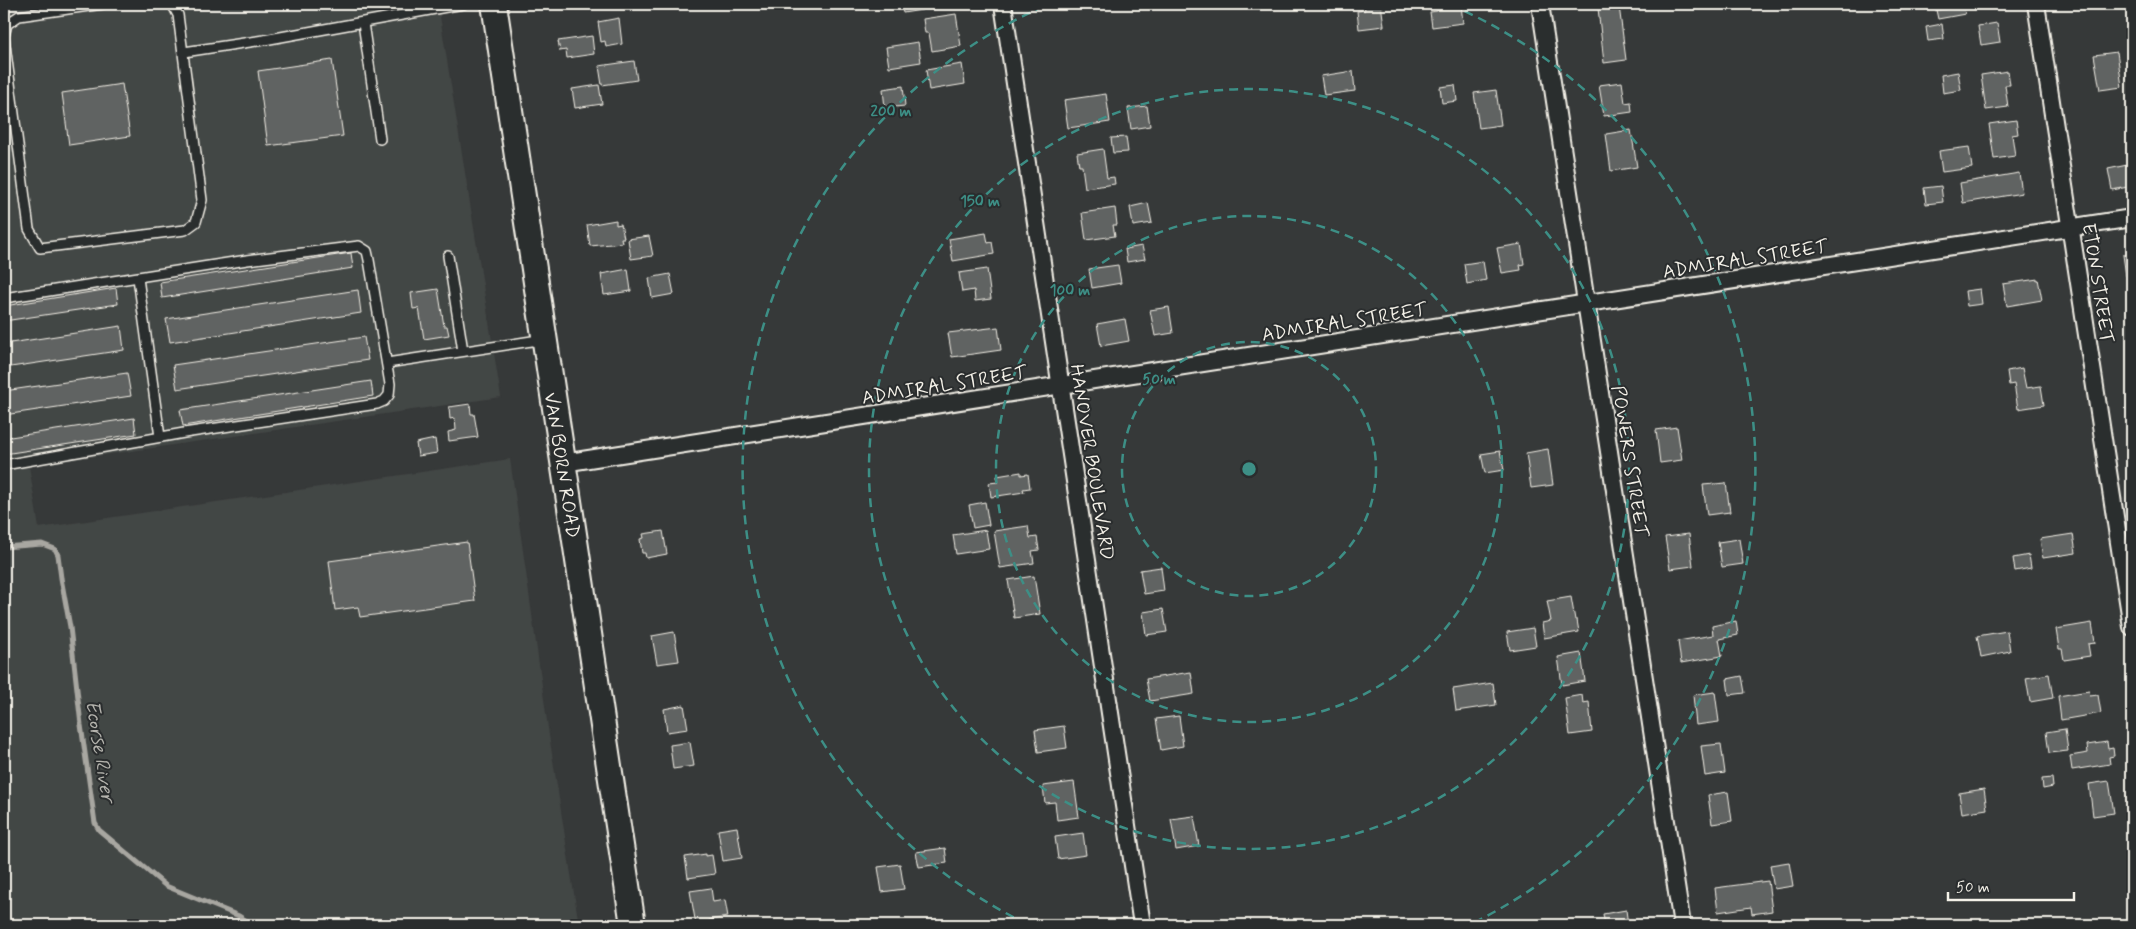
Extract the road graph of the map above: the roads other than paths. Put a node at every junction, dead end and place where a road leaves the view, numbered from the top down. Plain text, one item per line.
1 (103, 4) edge
2 (172, 4) edge
3 (463, 4) edge
4 (494, 4) edge
5 (1004, 4) edge
6 (1540, 4) edge
7 (2036, 4) edge
8 (363, 23) junction
9 (4, 37) edge
10 (184, 52) junction
11 (380, 139) dead end
12 (2132, 218) edge
13 (2071, 227) junction
14 (448, 256) dead end
15 (138, 278) junction
16 (4, 298) edge
17 (1586, 303) junction
18 (545, 339) junction
19 (463, 351) junction
20 (387, 363) junction
21 (1061, 386) junction
22 (160, 436) junction
23 (563, 463) junction
24 (4, 465) edge
25 (2127, 552) edge
26 (2132, 627) edge
27 (633, 925) edge
28 (1142, 925) edge
29 (1682, 925) edge

1 - 9 lane
2 - 10 lane
3 - 8 lane
4 - 18 main road, VAN BORN ROAD
5 - 21 street, HANOVER BOULEVARD
6 - 17 street, POWERS STREET
7 - 13 street, ETON STREET
8 - 10 lane
8 - 11 lane
9 - 10 lane
12 - 13 street, ADMIRAL STREET
13 - 17 street, ADMIRAL STREET
13 - 25 street, ETON STREET
14 - 19 lane
15 - 16 lane
15 - 20 lane
15 - 22 lane
17 - 21 street, ADMIRAL STREET
17 - 29 street, POWERS STREET
18 - 19 lane
18 - 23 main road, VAN BORN ROAD
19 - 20 lane
20 - 22 lane
21 - 23 street, ADMIRAL STREET
21 - 28 street, HANOVER BOULEVARD
22 - 24 lane
23 - 27 main road, VAN BORN ROAD
25 - 26 street, ETON STREET

